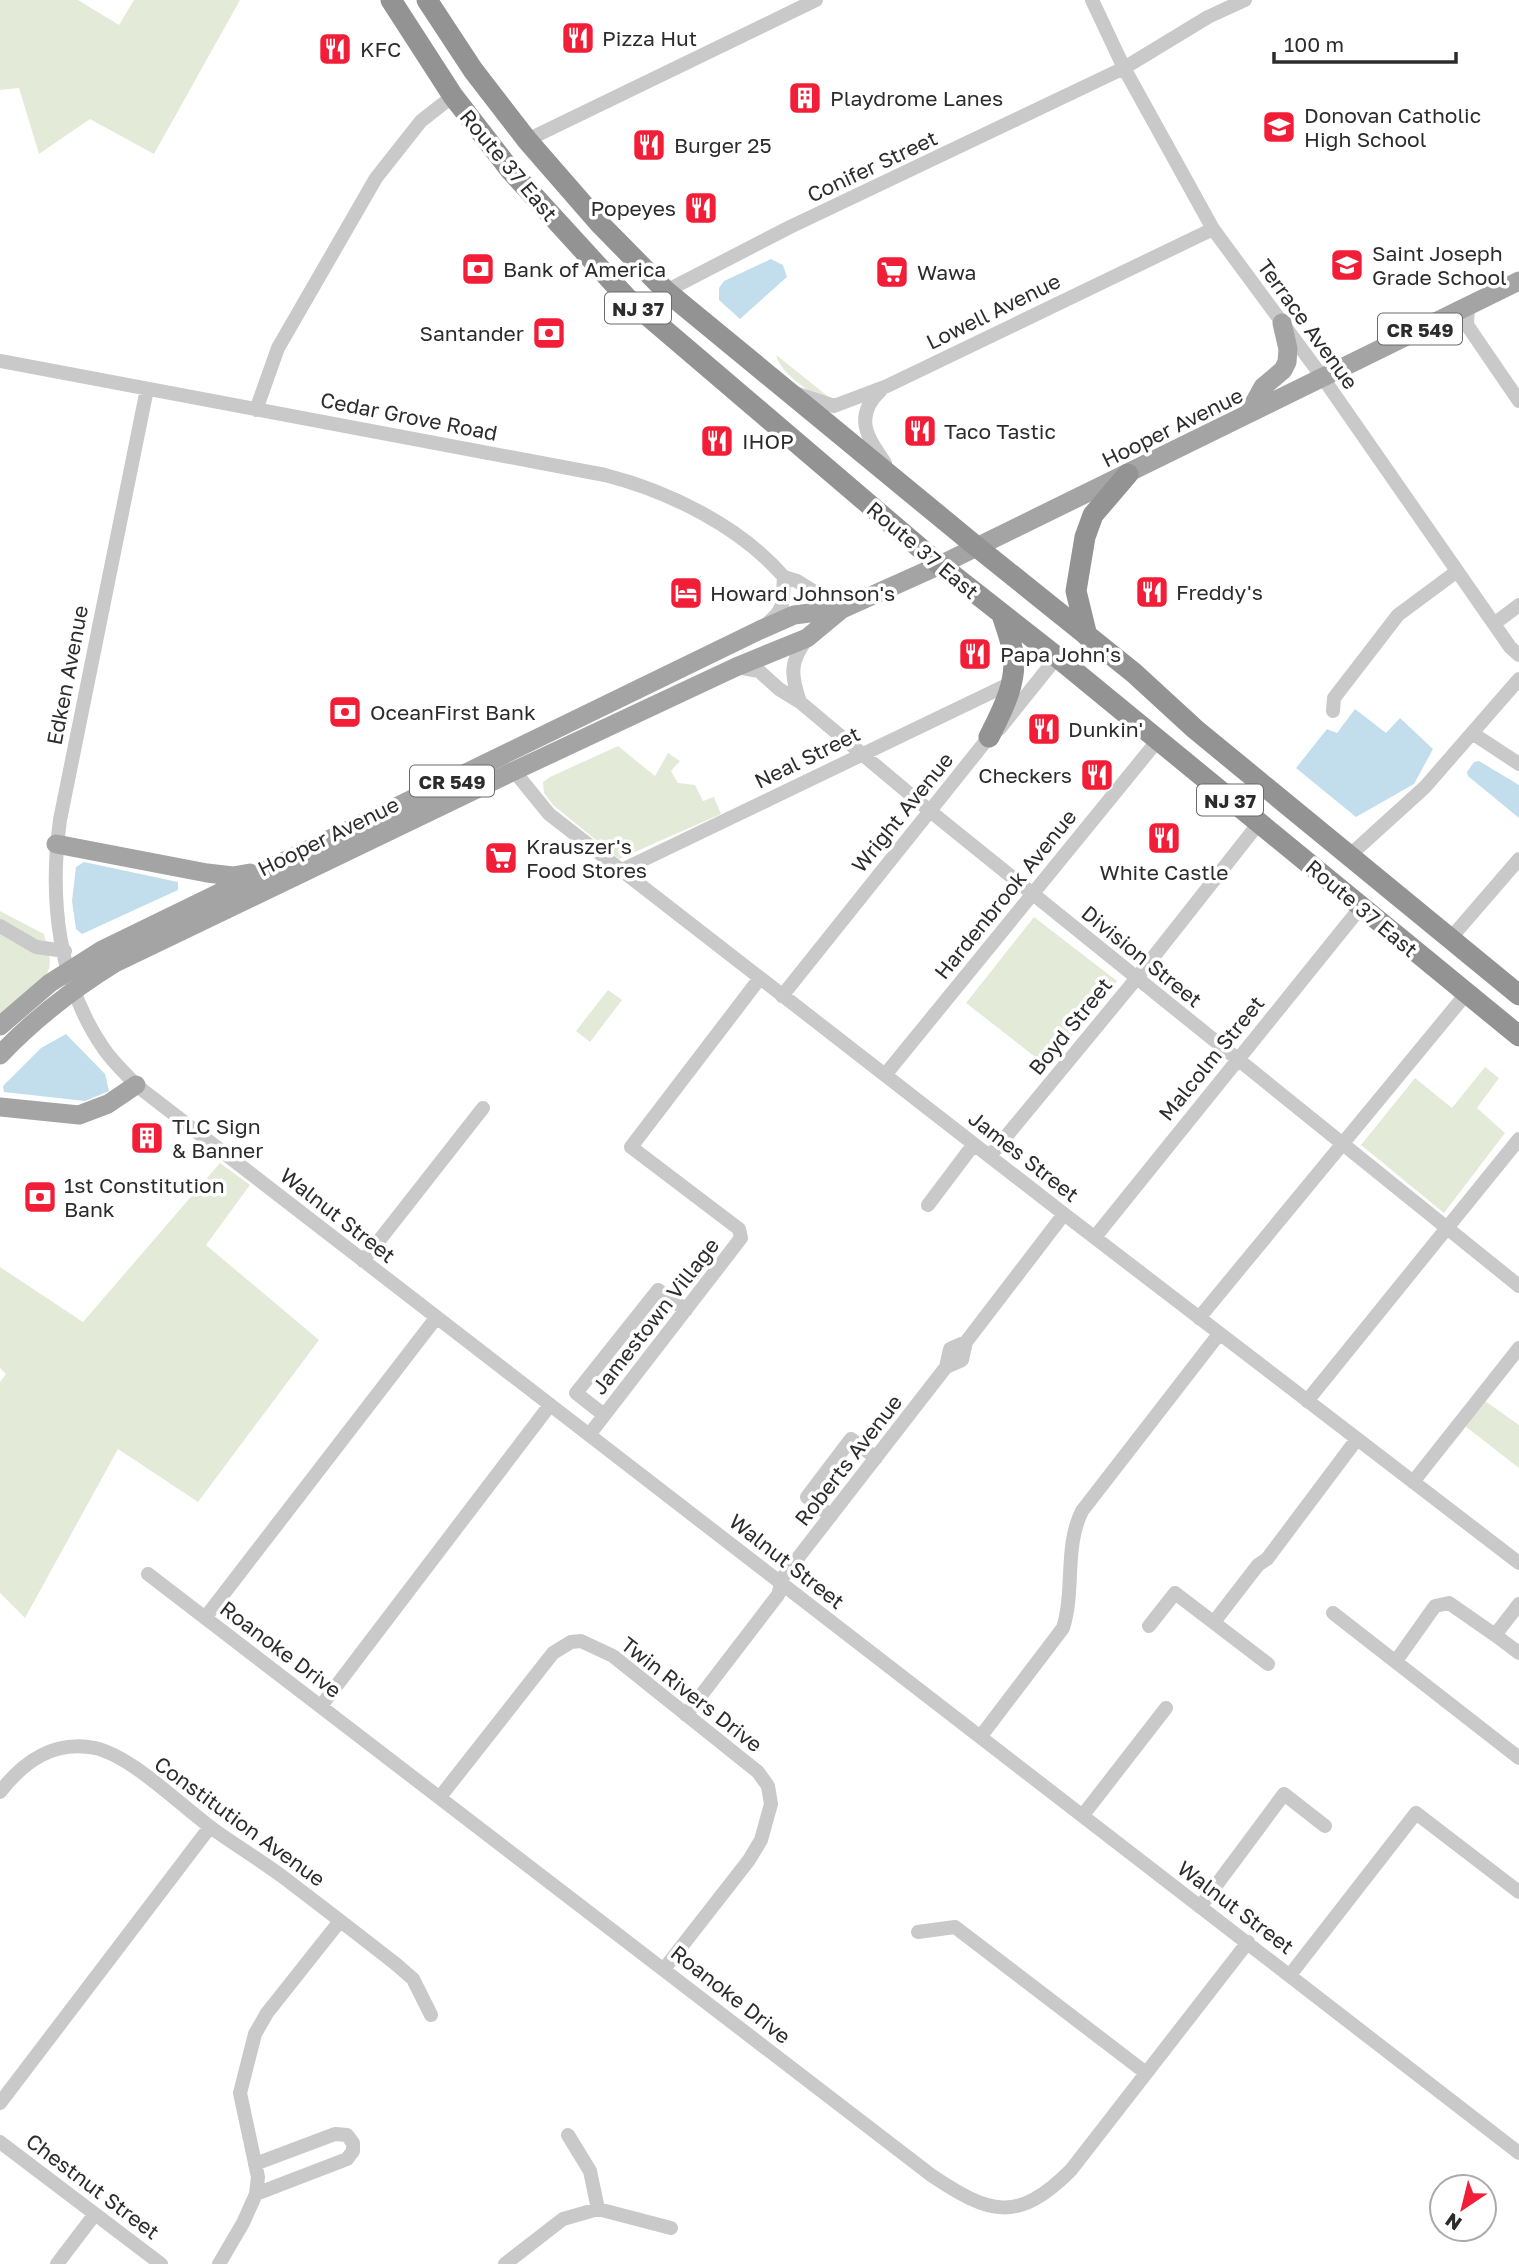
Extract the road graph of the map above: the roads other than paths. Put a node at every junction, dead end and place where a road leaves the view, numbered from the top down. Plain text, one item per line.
1 (391, 0) edge
2 (427, 0) edge
3 (816, 0) edge
4 (1092, 0) edge
5 (1245, 0) edge
6 (1124, 68) junction
7 (453, 96) junction
8 (527, 140) junction
9 (1213, 229) junction
10 (1519, 281) edge
11 (666, 291) junction
12 (1468, 304) junction
13 (1282, 323) junction
14 (0, 361) edge
15 (1323, 378) junction
16 (887, 386) junction
17 (147, 389) junction
18 (788, 391) junction
19 (1519, 401) edge
20 (256, 410) junction
21 (1248, 414) junction
22 (1128, 474) junction
23 (896, 479) junction
24 (977, 547) junction
25 (940, 565) junction
26 (1456, 572) junction
27 (784, 577) junction
28 (1519, 605) edge
29 (842, 609) junction
30 (1002, 615) junction
31 (1494, 624) junction
32 (760, 630) junction
33 (1087, 636) junction
34 (807, 638) junction
35 (1519, 655) edge
36 (1057, 657) junction
37 (736, 667) junction
38 (1519, 679) edge
39 (1011, 683) junction
40 (800, 702) junction
41 (1333, 711) dead end
42 (1472, 733) junction
43 (989, 737) junction
44 (1157, 740) junction
45 (861, 753) junction
46 (1519, 764) edge
47 (514, 771) junction
48 (930, 811) junction
49 (1259, 823) junction
50 (56, 844) junction
51 (1349, 856) junction
52 (1519, 859) edge
53 (622, 870) junction
54 (261, 872) junction
55 (1033, 894) junction
56 (1361, 907) junction
57 (0, 926) edge
58 (1450, 939) junction
59 (67, 960) junction
60 (760, 978) junction
61 (1136, 979) junction
62 (74, 990) junction
63 (1466, 994) junction
64 (1519, 995) edge
65 (782, 996) junction
66 (0, 1026) edge
67 (1519, 1036) edge
68 (0, 1055) edge
69 (1236, 1060) junction
70 (885, 1075) junction
71 (136, 1085) junction
72 (0, 1107) edge
73 (483, 1108) dead end
74 (1519, 1139) edge
75 (974, 1144) junction
76 (1343, 1144) junction
77 (990, 1156) junction
78 (928, 1205) dead end
79 (1065, 1214) junction
80 (1446, 1228) junction
81 (1095, 1237) junction
82 (363, 1261) junction
83 (1519, 1286) edge
84 (686, 1310) junction
85 (436, 1318) junction
86 (1199, 1318) junction
87 (1219, 1334) junction
88 (1519, 1348) edge
89 (1307, 1401) junction
90 (551, 1405) junction
91 (604, 1415) junction
92 (589, 1435) junction
93 (1357, 1439) junction
94 (876, 1458) junction
95 (1413, 1482) junction
96 (831, 1516) junction
97 (1519, 1563) edge
98 (148, 1574) dead end
99 (781, 1583) junction
100 (1519, 1604) edge
101 (1333, 1613) dead end
102 (205, 1618) junction
103 (1214, 1622) junction
104 (1149, 1626) dead end
105 (1496, 1635) junction
106 (1519, 1653) edge
107 (1396, 1661) junction
108 (1268, 1664) dead end
109 (321, 1706) junction
110 (1166, 1708) dead end
111 (686, 1715) junction
112 (981, 1736) junction
113 (1519, 1758) edge
114 (0, 1792) edge
115 (440, 1797) junction
116 (1083, 1815) junction
117 (1325, 1826) dead end
118 (211, 1827) junction
119 (1519, 1892) edge
120 (1200, 1907) junction
121 (340, 1921) junction
122 (918, 1932) dead end
123 (1248, 1942) junction
124 (664, 1969) junction
125 (1290, 1975) junction
126 (431, 2015) dead end
127 (1146, 2073) junction
128 (0, 2103) edge
129 (568, 2135) dead end
130 (0, 2141) edge
131 (1519, 2153) edge
132 (255, 2164) junction
133 (256, 2194) junction
134 (598, 2209) junction
135 (95, 2214) junction
136 (671, 2228) dead end
137 (57, 2264) edge
138 (161, 2264) edge
139 (219, 2264) edge
140 (505, 2264) edge

1 - 7 highway, Route 37 East / NJ 37
2 - 8 highway, Route 37 East / NJ 37
3 - 8 street
4 - 6 street, Terrace Avenue
5 - 6 street, Conifer Street
6 - 9 street, Terrace Avenue
6 - 11 street, Conifer Street
7 - 20 street
7 - 25 highway, Route 37 East / NJ 37
8 - 11 highway, Route 37 East / NJ 37
9 - 13 street, Terrace Avenue
9 - 16 street, Lowell Avenue
10 - 12 main road, Hooper Avenue / CR 549
11 - 18 highway, Route 37 East / NJ 37
12 - 15 main road, Hooper Avenue / CR 549
12 - 19 street
13 - 15 street, Terrace Avenue
13 - 21 main road
14 - 17 street, Cedar Grove Road
15 - 21 main road, Hooper Avenue / CR 549
15 - 26 street, Terrace Avenue
16 - 18 street, Lowell Avenue
16 - 23 street
17 - 20 street, Cedar Grove Road
17 - 50 street, Edken Avenue
18 - 23 highway, Route 37 East / NJ 37
20 - 27 street, Cedar Grove Road
21 - 22 main road, Hooper Avenue / CR 549
22 - 24 main road, Hooper Avenue / CR 549
22 - 33 highway
23 - 24 highway, Route 37 East / NJ 37
24 - 25 main road, Hooper Avenue / CR 549
24 - 33 highway, Route 37 East / NJ 37
25 - 29 main road, Hooper Avenue / CR 549
25 - 30 highway, Route 37 East / NJ 37
26 - 31 street, Terrace Avenue
26 - 41 street
27 - 29 street, Cedar Grove Road
27 - 32 street
28 - 31 street
29 - 32 main road, Hooper Avenue / CR 549
29 - 34 main road, Hooper Avenue / CR 549
30 - 36 highway, Route 37 East / NJ 37
30 - 39 highway
31 - 35 street, Terrace Avenue
32 - 54 main road, Hooper Avenue / CR 549
33 - 51 highway, Route 37 East / NJ 37
34 - 37 main road, Hooper Avenue / CR 549
34 - 40 street
36 - 43 street, Wright Avenue
36 - 44 highway, Route 37 East / NJ 37
37 - 40 street, Division Street
37 - 47 main road, Hooper Avenue / CR 549
38 - 42 street
39 - 43 highway
39 - 45 street, Neal Street
40 - 45 street, Division Street
42 - 46 street
42 - 51 street
43 - 48 street, Wright Avenue
44 - 49 highway, Route 37 East / NJ 37
44 - 55 street, Hardenbrook Avenue
45 - 48 street, Division Street
45 - 53 street, Neal Street
47 - 53 street, James Street
47 - 62 main road, Hooper Avenue / CR 549
48 - 55 street, Division Street
48 - 65 street, Wright Avenue
49 - 56 highway, Route 37 East / NJ 37
49 - 61 street, Boyd Street
50 - 54 main road
50 - 59 street, Edken Avenue
51 - 58 highway, Route 37 East / NJ 37
52 - 58 street
53 - 60 street, James Street
54 - 59 main road, Hooper Avenue / CR 549
55 - 61 street, Division Street
55 - 70 street, Hardenbrook Avenue
56 - 63 highway, Route 37 East / NJ 37
56 - 69 street, Malcolm Street
57 - 59 street
58 - 64 highway, Route 37 East / NJ 37
59 - 62 street, Walnut Street
59 - 66 main road, Hooper Avenue / CR 549
60 - 65 street, James Street
60 - 84 street, Jamestown Village
61 - 69 street, Division Street
61 - 77 street, Boyd Street
62 - 68 main road, Hooper Avenue / CR 549
62 - 71 street, Walnut Street
63 - 67 highway, Route 37 East / NJ 37
63 - 76 street
65 - 70 street, James Street
69 - 76 street, Division Street
69 - 81 street, Malcolm Street
70 - 75 street, James Street
71 - 72 main road
71 - 82 street, Walnut Street
73 - 82 street
74 - 80 street
75 - 77 street, James Street
75 - 78 street
76 - 80 street, Division Street
76 - 86 street
77 - 79 street, James Street
79 - 81 street, James Street
79 - 94 street, Roberts Avenue
80 - 83 street, Division Street
80 - 89 street
81 - 86 street, James Street
82 - 85 street, Walnut Street
84 - 91 street, Jamestown Village
84 - 91 street
85 - 90 street, Walnut Street
85 - 102 street
86 - 87 street, James Street
87 - 89 street, James Street
87 - 112 street
88 - 95 street
89 - 93 street, James Street
90 - 92 street, Walnut Street
90 - 109 street
91 - 92 street, Jamestown Village
92 - 99 street, Walnut Street
93 - 95 street, James Street
93 - 103 street
94 - 96 street, Roberts Avenue
94 - 96 street
95 - 97 street, James Street
96 - 99 street, Roberts Avenue
98 - 102 street, Roanoke Drive
99 - 111 street, Roberts Avenue
99 - 112 street, Walnut Street
100 - 105 street
101 - 107 street
102 - 109 street, Roanoke Drive
103 - 104 street
103 - 108 street
105 - 106 street
105 - 107 street
107 - 113 street
109 - 115 street, Roanoke Drive
110 - 116 street
111 - 115 street, Twin Rivers Drive
111 - 124 street, Twin Rivers Drive
112 - 116 street, Walnut Street
114 - 118 street, Constitution Avenue
115 - 124 street, Roanoke Drive
116 - 120 street, Walnut Street
117 - 120 street
118 - 121 street, Constitution Avenue
118 - 128 street
119 - 125 street
120 - 123 street, Walnut Street
121 - 126 street, Constitution Avenue
121 - 132 street
122 - 127 street
123 - 125 street, Walnut Street
123 - 127 street, Roanoke Drive
124 - 127 street, Roanoke Drive
125 - 131 street, Walnut Street
129 - 134 street
130 - 135 street, Chestnut Street
132 - 133 street
132 - 133 street
133 - 139 street
134 - 136 street
134 - 140 street
135 - 137 street
135 - 138 street, Chestnut Street

